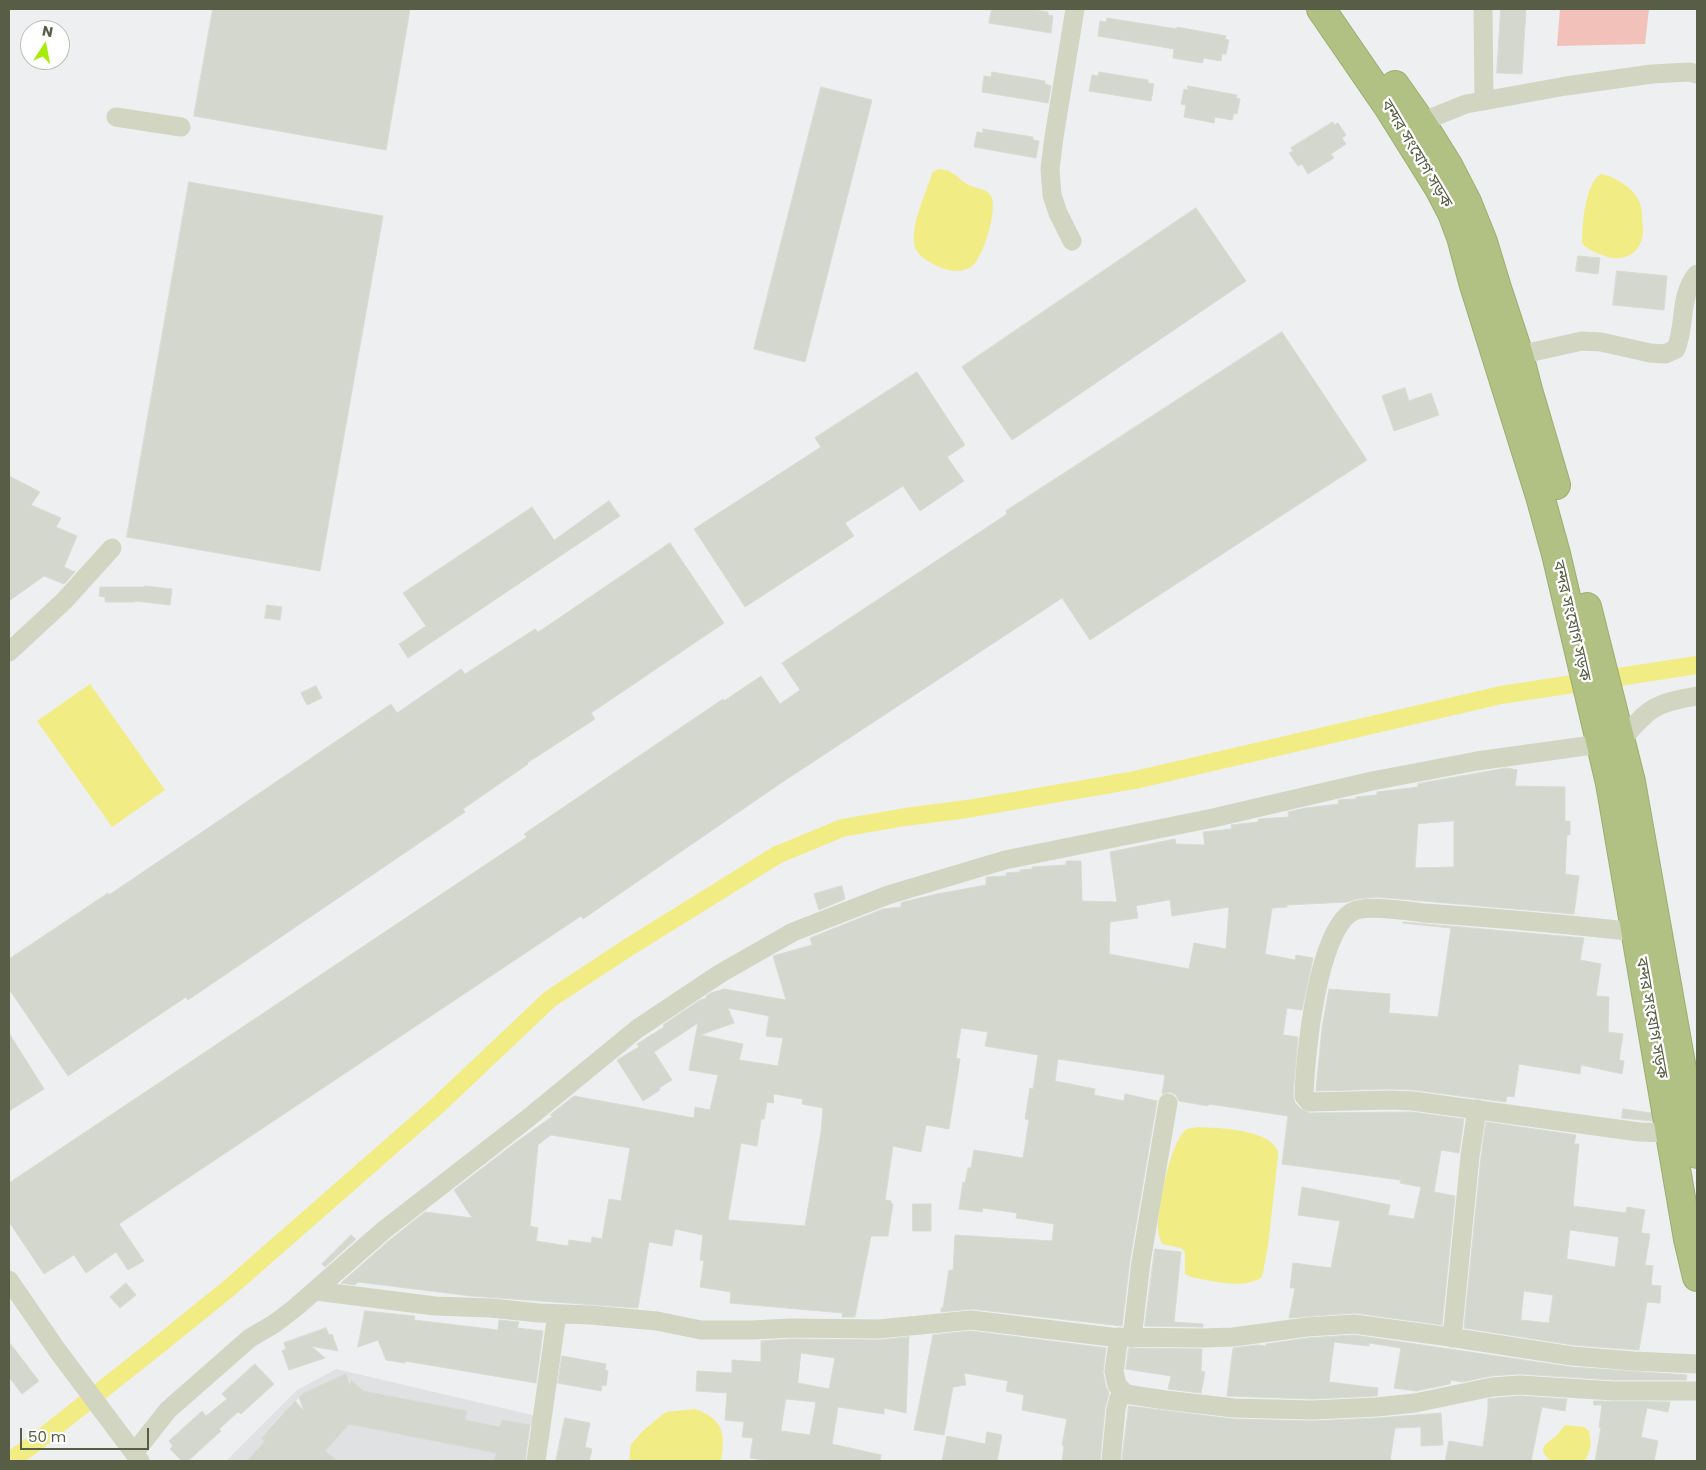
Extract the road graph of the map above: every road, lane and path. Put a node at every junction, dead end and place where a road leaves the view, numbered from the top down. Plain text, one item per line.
1 (1075, 9) edge
2 (1321, 9) edge
3 (1341, 9) edge
4 (1483, 9) edge
5 (1697, 74) edge
6 (1484, 101) junction
7 (116, 117) dead end
8 (1421, 122) junction
9 (181, 127) dead end
10 (1072, 241) dead end
11 (1697, 274) edge
12 (1519, 355) junction
13 (112, 548) dead end
14 (1564, 553) junction
15 (9, 652) edge
16 (1697, 696) edge
17 (1610, 743) junction
18 (1640, 891) junction
19 (1636, 932) junction
20 (1168, 1104) dead end
21 (1477, 1109) junction
22 (1671, 1133) junction
23 (1697, 1154) edge
24 (1697, 1277) edge
25 (9, 1280) edge
26 (316, 1290) junction
27 (557, 1314) junction
28 (1126, 1338) junction
29 (1452, 1338) junction
30 (1697, 1364) edge
31 (1697, 1391) edge
32 (1126, 1394) junction
33 (135, 1453) edge
34 (536, 1461) edge
35 (1111, 1461) edge

1 - 10 street
2 - 14 highway, বন্দর সংযোগ সড়ক
3 - 8 highway, বন্দর সংযোগ সড়ক
4 - 6 street
5 - 6 street
6 - 8 street
7 - 9 street
8 - 12 highway, বন্দর সংযোগ সড়ক
11 - 12 street
12 - 14 highway, বন্দর সংযোগ সড়ক
13 - 15 street
14 - 17 highway, বন্দর সংযোগ সড়ক
16 - 17 street
17 - 18 highway, বন্দর সংযোগ সড়ক
17 - 26 street
18 - 19 highway, বন্দর সংযোগ সড়ক
18 - 23 highway, বন্দর সংযোগ সড়ক
19 - 21 street
19 - 22 highway, বন্দর সংযোগ সড়ক
20 - 28 street
21 - 22 street
21 - 29 street
22 - 24 highway, বন্দর সংযোগ সড়ক
25 - 33 street
26 - 27 street
26 - 33 street
27 - 28 street
27 - 34 street
28 - 29 street
28 - 32 street
29 - 30 street
31 - 32 street
32 - 35 street

